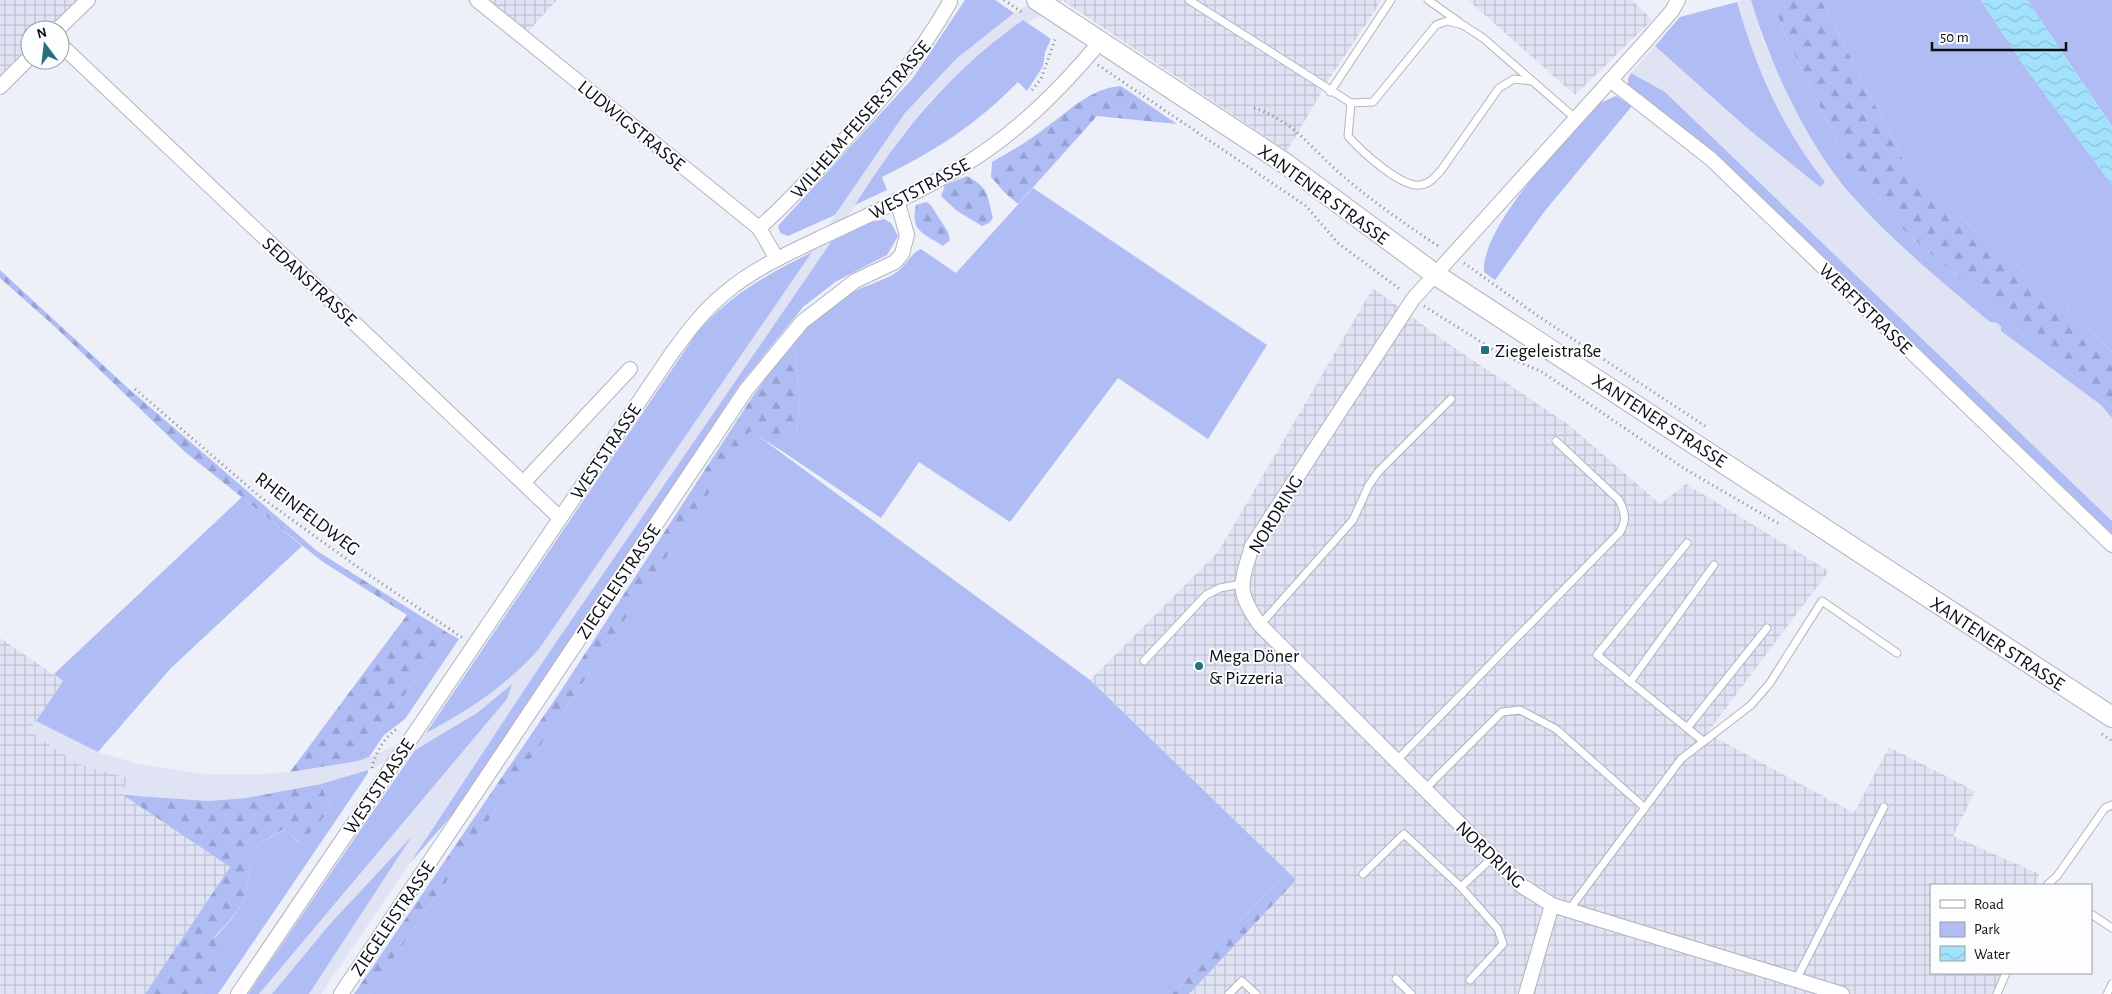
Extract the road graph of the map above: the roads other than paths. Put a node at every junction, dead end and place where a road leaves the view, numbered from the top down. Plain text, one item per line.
1 (88, 0) edge
2 (477, 0) edge
3 (1037, 0) edge
4 (1189, 0) edge
5 (1391, 0) edge
6 (1428, 0) edge
7 (1678, 0) edge
8 (950, 2) dead end
9 (67, 20) edge
10 (1464, 25) junction
11 (1100, 42) junction
12 (70, 53) edge
13 (20, 67) edge
14 (1610, 80) junction
15 (1534, 82) junction
16 (0, 88) edge
17 (1330, 92) junction
18 (1351, 103) junction
19 (1576, 119) junction
20 (897, 200) junction
21 (759, 228) junction
22 (777, 259) junction
23 (1436, 274) junction
24 (630, 368) dead end
25 (1451, 399) dead end
26 (1556, 441) dead end
27 (523, 483) junction
28 (560, 518) junction
29 (1687, 543) dead end
30 (2112, 545) edge
31 (1714, 565) dead end
32 (1242, 584) junction
33 (1260, 625) junction
34 (1767, 628) dead end
35 (1897, 653) dead end
36 (1144, 661) dead end
37 (1630, 682) junction
38 (2112, 718) edge
39 (1687, 728) junction
40 (1703, 741) junction
41 (1396, 761) junction
42 (1425, 789) junction
43 (2112, 805) edge
44 (1884, 807) dead end
45 (1645, 808) junction
46 (1492, 857) junction
47 (1363, 874) dead end
48 (2048, 884) edge
49 (1461, 887) junction
50 (1552, 905) junction
51 (1569, 910) junction
52 (2092, 915) edge
53 (2112, 928) edge
54 (2006, 974) edge
55 (1396, 979) dead end
56 (1470, 980) dead end
57 (1796, 980) junction
58 (2112, 984) edge
59 (238, 994) edge
60 (341, 994) edge
61 (1229, 994) edge
62 (1256, 994) edge
63 (1412, 994) edge
64 (1526, 994) edge
65 (1842, 994) edge
66 (1998, 994) edge
67 (2107, 994) edge

1 - 9 street
2 - 21 street, LUDWIGSTRASSE
3 - 11 main road, XANTENER STRASSE
4 - 17 lane
5 - 17 lane
6 - 10 lane
7 - 14 street
8 - 21 street, WILHELM-FEISER-STRASSE
10 - 15 lane
10 - 18 lane
11 - 20 street, WESTSTRASSE
11 - 23 main road, XANTENER STRASSE
12 - 27 street, SEDANSTRASSE
13 - 16 street
14 - 19 street
14 - 30 street, WERFTSTRASSE
15 - 18 lane
15 - 19 lane
17 - 18 lane
19 - 23 street
20 - 22 street, WESTSTRASSE
20 - 60 street, ZIEGELEISTRASSE
21 - 22 street, LUDWIGSTRASSE
22 - 28 street, WESTSTRASSE
23 - 32 street, NORDRING
23 - 38 main road, XANTENER STRASSE
24 - 27 street
25 - 33 lane
26 - 41 lane
27 - 28 street, SEDANSTRASSE
28 - 59 street, WESTSTRASSE
29 - 37 lane
31 - 37 lane
32 - 33 street, NORDRING
32 - 36 lane
33 - 41 street, NORDRING
34 - 39 lane
35 - 40 lane
37 - 39 lane
39 - 40 lane
40 - 45 lane
41 - 42 street, NORDRING
42 - 45 lane
42 - 46 street, NORDRING
43 - 48 lane
44 - 57 lane
45 - 51 lane
46 - 49 lane
46 - 50 street, NORDRING
47 - 49 lane
49 - 56 lane
50 - 51 street, NORDRING
50 - 64 street
51 - 57 street, NORDRING
52 - 53 lane
54 - 66 lane
55 - 63 lane
57 - 65 street, NORDRING
58 - 67 lane
61 - 62 lane

